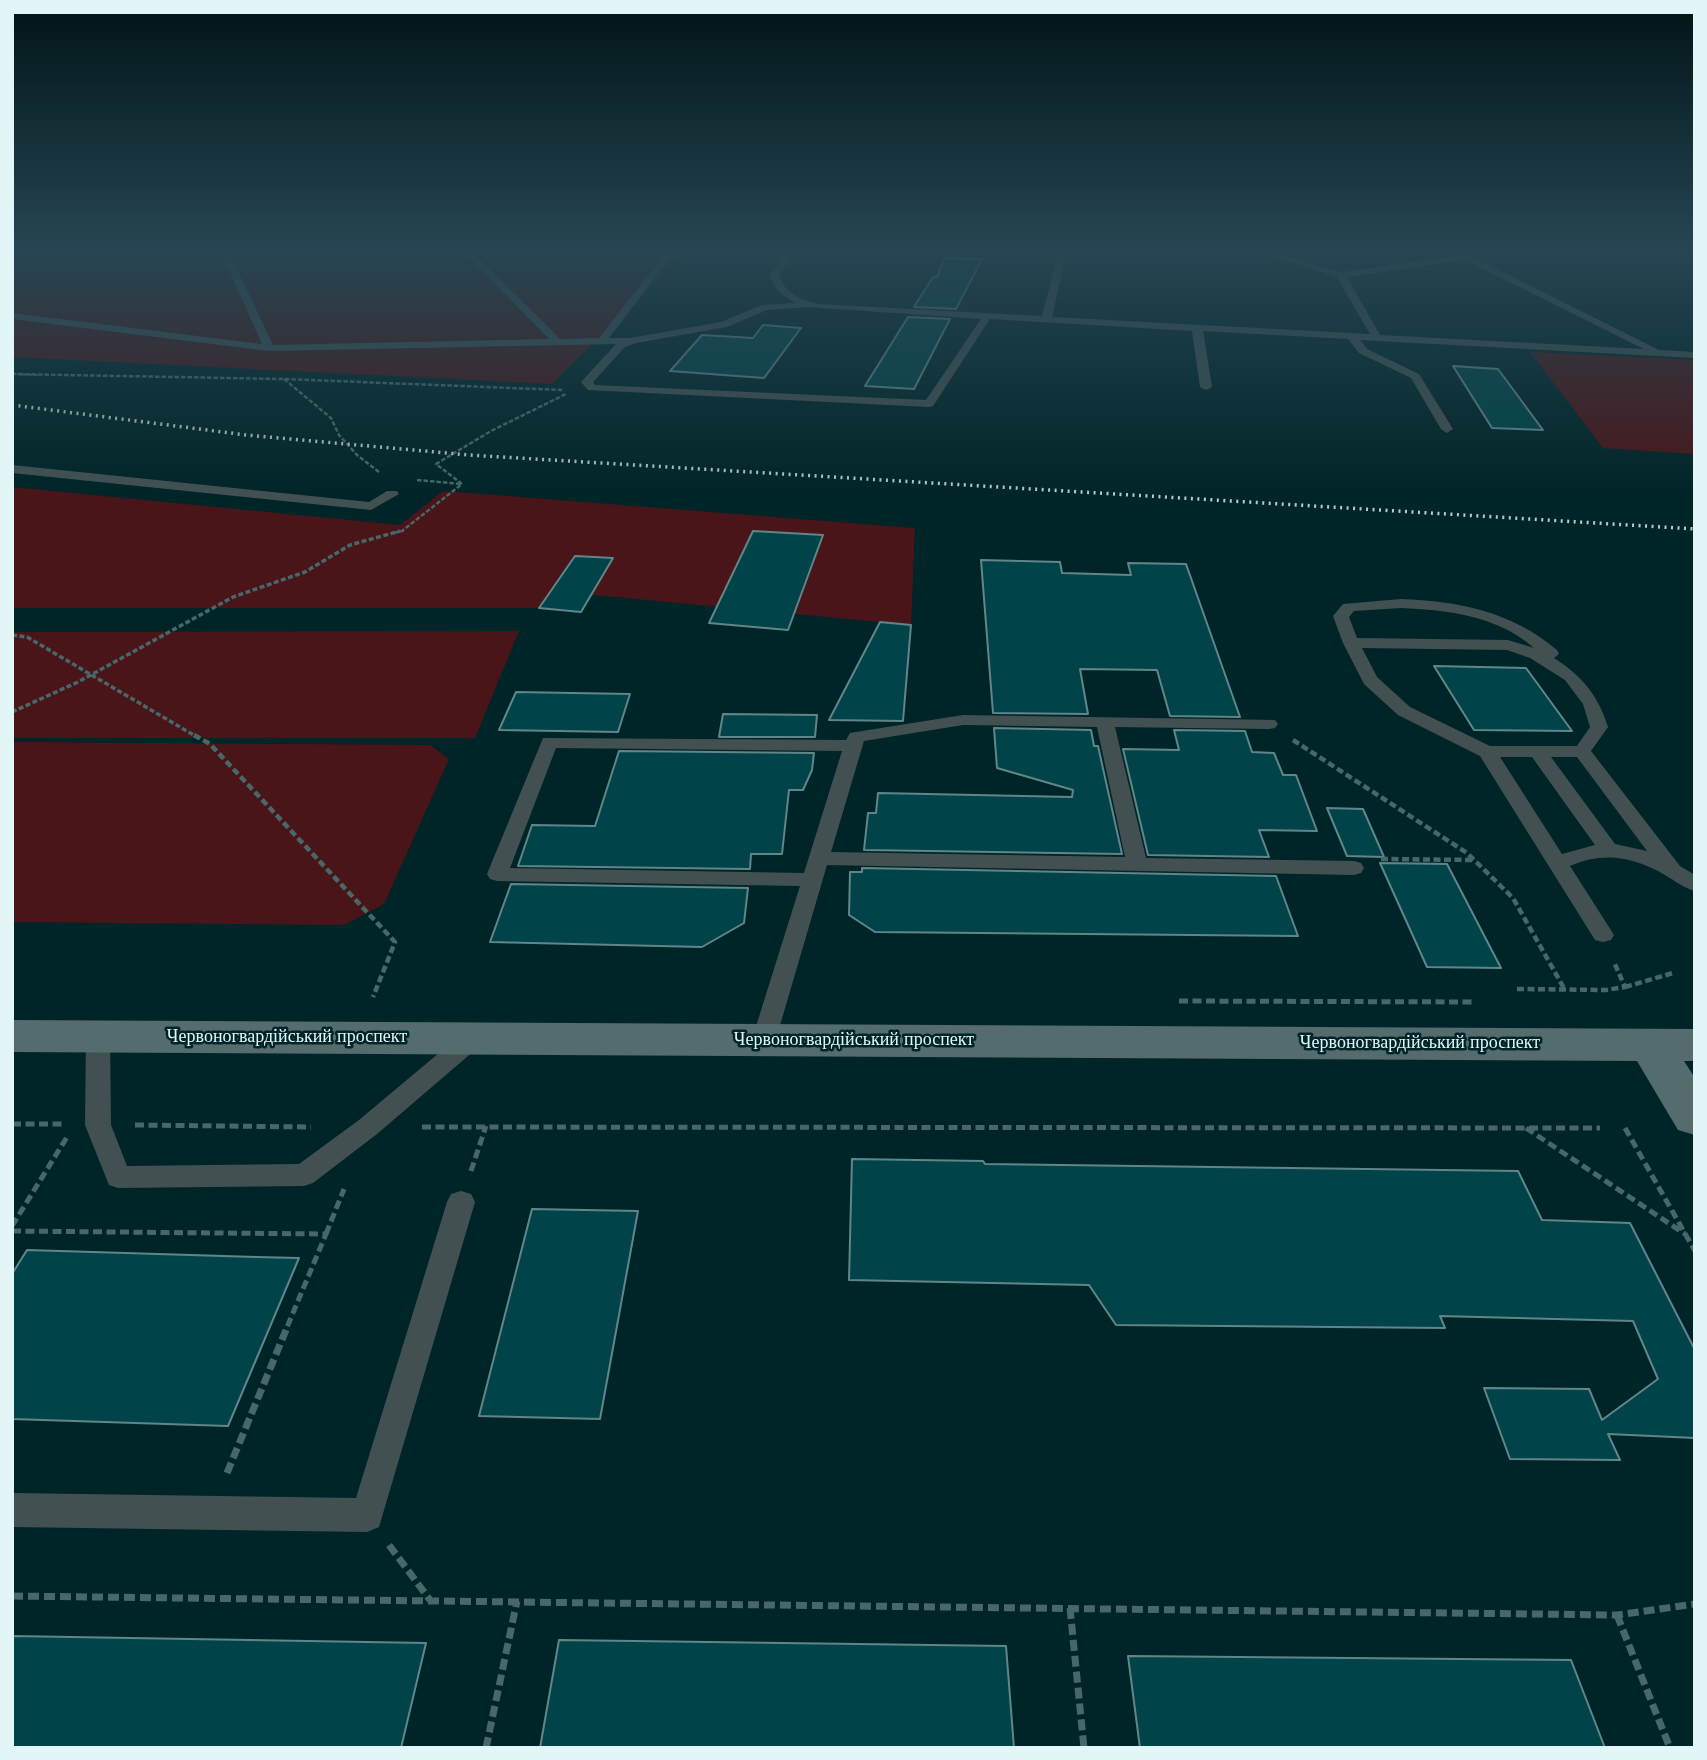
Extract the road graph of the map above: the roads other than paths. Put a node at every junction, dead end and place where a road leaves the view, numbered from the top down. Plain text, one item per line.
1 (142, 332) edge
2 (262, 332) edge
3 (547, 332) edge
4 (609, 332) edge
5 (682, 332) edge
6 (977, 332) edge
7 (1198, 332) edge
8 (1268, 332) edge
9 (1374, 332) edge
10 (1618, 332) edge
11 (1352, 337) junction
12 (1377, 338) junction
13 (556, 341) junction
14 (602, 341) junction
15 (630, 341) junction
16 (269, 348) junction
17 (1662, 354) junction
18 (1695, 355) edge
19 (1206, 387) dead end
20 (592, 388) junction
21 (572, 390) dead end
22 (1447, 429) dead end
23 (12, 469) edge
24 (392, 495) dead end
25 (1351, 643) junction
26 (1571, 676) junction
27 (1105, 722) junction
28 (1269, 724) road end
29 (853, 746) junction
30 (1537, 751) junction
31 (1583, 751) junction
32 (1487, 752) junction
33 (1607, 848) junction
34 (819, 859) junction
35 (1558, 864) junction
36 (1137, 865) junction
37 (1354, 868) road end
38 (1672, 871) junction
39 (813, 880) junction
40 (1695, 884) edge
41 (1603, 935) road end
42 (12, 1036) edge
43 (98, 1036) junction
44 (472, 1038) junction
45 (764, 1039) junction
46 (1650, 1045) junction
47 (1695, 1045) edge
48 (1695, 1117) edge
49 (461, 1202) road end
50 (12, 1510) edge

1 - 16 lane
2 - 16 lane
3 - 13 lane
4 - 14 lane
5 - 15 lane
6 - 20 lane
7 - 19 lane
8 - 11 lane
9 - 12 lane
10 - 17 lane
11 - 12 lane
11 - 22 lane
12 - 17 lane
13 - 14 lane
13 - 16 lane
14 - 15 lane
15 - 20 lane
17 - 18 lane
20 - 21 lane
23 - 24 lane
25 - 26 lane
25 - 26 lane
25 - 32 lane
26 - 31 lane
27 - 28 lane
27 - 29 lane
27 - 36 lane
29 - 34 lane
29 - 39 lane
30 - 31 lane
30 - 32 lane
30 - 33 lane
31 - 38 lane
32 - 35 lane
33 - 35 lane
33 - 38 lane
34 - 36 lane
34 - 39 lane
35 - 41 lane
36 - 37 lane
38 - 40 lane
39 - 45 lane
42 - 43 main road, Червоногвардійський проспект
43 - 44 main road, Червоногвардійський проспект
43 - 44 lane
44 - 45 main road, Червоногвардійський проспект
45 - 46 main road, Червоногвардійський проспект
46 - 47 main road, Червоногвардійський проспект
46 - 48 main road
49 - 50 lane

